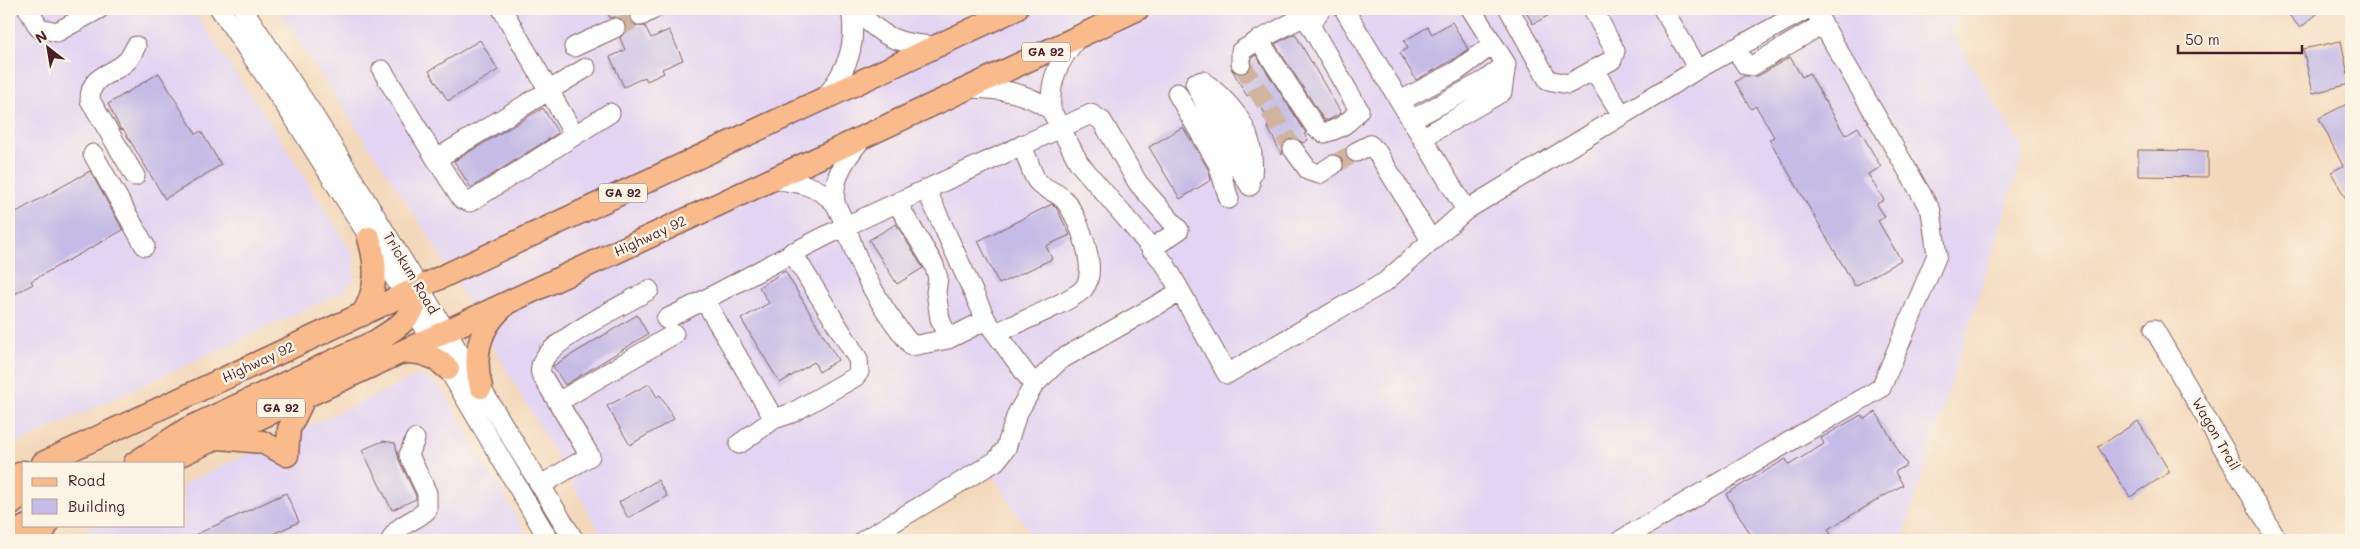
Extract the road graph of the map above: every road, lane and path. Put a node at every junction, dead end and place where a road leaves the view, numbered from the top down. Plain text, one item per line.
1 (28, 9) edge
2 (99, 9) edge
3 (220, 9) edge
4 (243, 9) edge
5 (502, 9) edge
6 (851, 9) edge
7 (856, 9) edge
8 (1138, 9) edge
9 (1319, 9) edge
10 (1344, 9) edge
11 (1471, 9) edge
12 (1509, 9) edge
13 (1593, 9) edge
14 (1663, 9) edge
15 (1012, 10) edge
16 (1796, 11) edge
17 (1819, 17) edge
18 (615, 28) tunnel mouth
19 (1079, 36) junction
20 (1259, 40) junction
21 (934, 46) junction
22 (574, 47) dead end
23 (1735, 48) junction
24 (1500, 55) junction
25 (1241, 63) dead end
26 (586, 68) dead end
27 (1698, 69) junction
28 (382, 70) dead end
29 (1594, 70) junction
30 (1190, 86) joint
31 (967, 88) junction
32 (550, 90) junction
33 (825, 98) junction
34 (1051, 110) junction
35 (1406, 111) junction
36 (610, 113) dead end
37 (1622, 115) junction
38 (1060, 127) junction
39 (575, 136) junction
40 (863, 137) junction
41 (1422, 138) junction
42 (1022, 145) junction
43 (1293, 149) tunnel mouth
44 (1356, 152) tunnel mouth
45 (93, 154) dead end
46 (436, 159) junction
47 (1333, 165) tunnel mouth
48 (138, 178) joint
49 (773, 179) junction
50 (926, 189) junction
51 (835, 202) junction
52 (897, 203) junction
53 (1466, 210) junction
54 (846, 226) junction
55 (369, 238) junction
56 (1431, 240) junction
57 (145, 246) dead end
58 (1151, 249) junction
59 (792, 252) junction
60 (648, 290) dead end
61 (1180, 292) junction
62 (413, 298) junction
63 (511, 300) junction
64 (704, 301) junction
65 (362, 315) junction
66 (991, 326) junction
67 (2154, 329) dead end
68 (438, 334) junction
69 (948, 339) junction
70 (399, 353) junction
71 (448, 369) junction
72 (1034, 385) junction
73 (481, 387) junction
74 (305, 396) junction
75 (558, 402) junction
76 (774, 419) junction
77 (117, 428) junction
78 (216, 438) junction
79 (415, 439) dead end
80 (739, 444) dead end
81 (46, 462) edge
82 (69, 462) edge
83 (137, 462) edge
84 (165, 462) edge
85 (22, 473) edge
86 (9, 479) edge
87 (541, 485) junction
88 (22, 496) edge
89 (9, 506) edge
90 (47, 526) edge
91 (40, 540) edge
92 (391, 540) edge
93 (549, 540) edge
94 (574, 540) edge
95 (864, 540) edge
96 (1621, 540) edge
97 (2277, 540) edge

1 - 2 street
3 - 55 street, Trickum Road
4 - 62 street, Trickum Road
5 - 32 street
6 - 33 street
7 - 21 street
8 - 19 main road, Highway 92 / GA 92
9 - 20 street
9 - 20 street
10 - 35 street
11 - 24 street
12 - 29 street
13 - 29 street
14 - 27 street
15 - 21 main road, Highway 92 / GA 92
16 - 23 street
17 - 23 street
17 - 96 street
18 - 22 street
19 - 31 main road, Highway 92 / GA 92
19 - 34 street
20 - 25 street
21 - 33 main road, Highway 92 / GA 92
23 - 27 street
24 - 35 street
24 - 41 street
26 - 32 street
27 - 37 street
28 - 46 street
29 - 37 street
30 - 30 street
31 - 34 street
31 - 40 main road, Highway 92 / GA 92
32 - 39 street
32 - 46 street
33 - 62 main road, Highway 92 / GA 92
34 - 38 street
35 - 41 street
36 - 39 street
37 - 53 street
38 - 42 street
38 - 58 street
38 - 58 street
39 - 46 street
40 - 49 main road, Highway 92 / GA 92
40 - 51 street
41 - 53 street
42 - 50 street
42 - 66 street
43 - 47 street
44 - 56 street
45 - 57 street
48 - 48 street
49 - 51 street
49 - 63 main road, Highway 92 / GA 92
50 - 52 street
50 - 66 street
51 - 54 street
52 - 54 street
52 - 69 street
53 - 56 street
54 - 59 street
54 - 69 street
55 - 62 street, Trickum Road
55 - 65 main road
56 - 61 street
58 - 61 street
59 - 64 street
59 - 76 street
60 - 75 street
61 - 72 street
62 - 65 main road, Highway 92 / GA 92
62 - 68 street, Trickum Road
62 - 83 main road
63 - 68 main road, Highway 92 / GA 92
63 - 73 main road
64 - 75 street
64 - 76 street
65 - 77 main road, Highway 92 / GA 92
66 - 69 street
66 - 72 street
67 - 97 street, Wagon Trail
68 - 70 main road, Highway 92 / GA 92
68 - 71 street, Trickum Road
68 - 73 street, Trickum Road
70 - 71 main road
70 - 74 main road, Highway 92 / GA 92
71 - 93 street, Trickum Road
72 - 95 street
73 - 87 street, Trickum Road
74 - 78 main road, Highway 92 / GA 92
74 - 78 main road
75 - 87 street
76 - 80 street
77 - 81 main road, Highway 92 / GA 92
77 - 82 main road
78 - 84 main road, Highway 92 / GA 92
79 - 92 street
85 - 86 main road
87 - 94 street, Trickum Road
88 - 89 main road
90 - 91 main road

